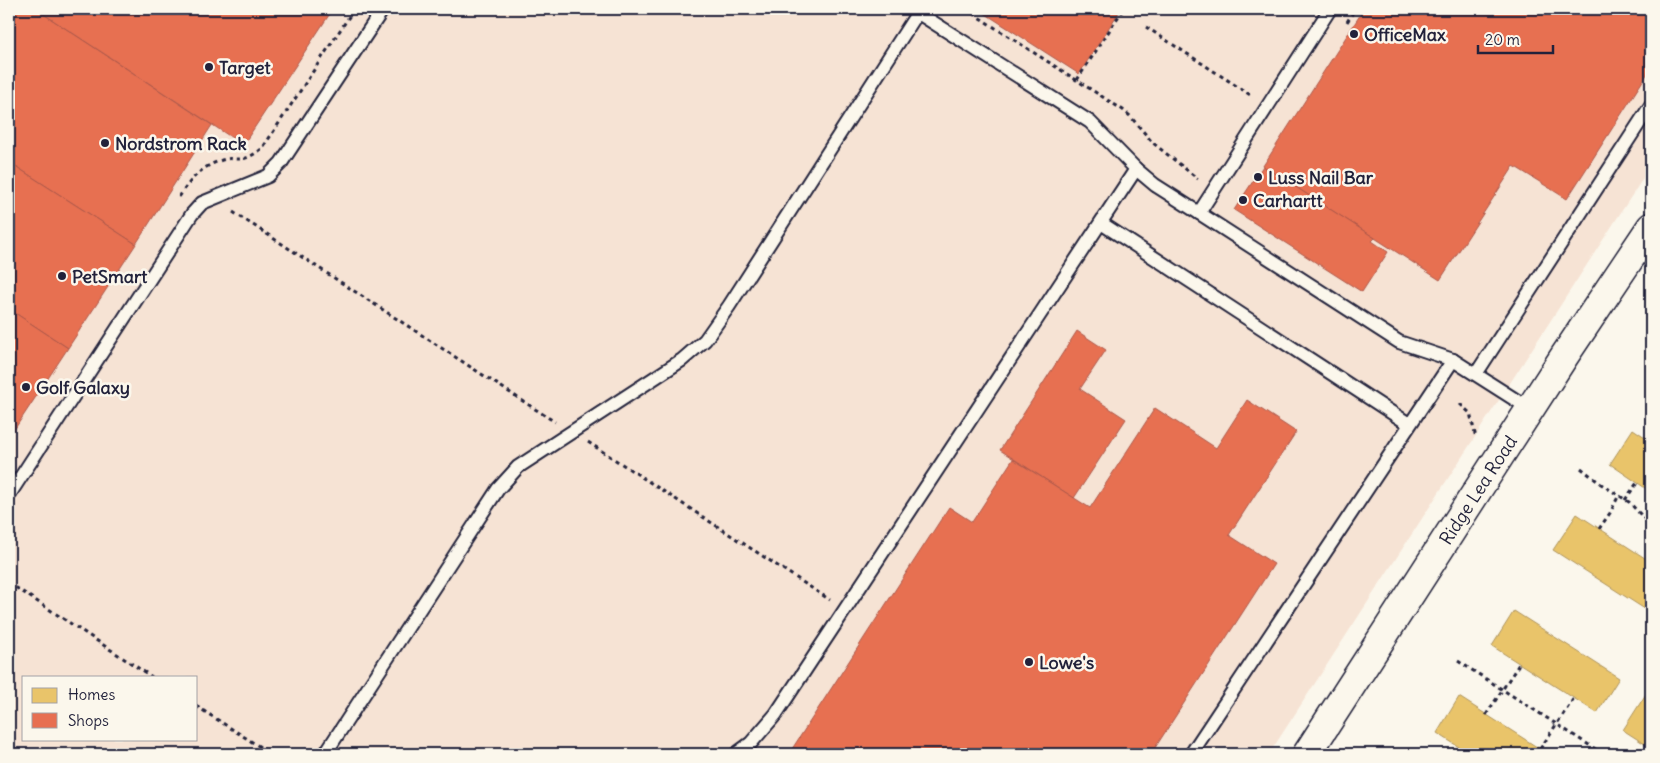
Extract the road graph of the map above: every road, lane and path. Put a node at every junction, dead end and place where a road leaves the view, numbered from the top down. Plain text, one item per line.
1 (383, 9) edge
2 (966, 9) edge
3 (1330, 9) edge
4 (917, 10) edge
5 (1121, 11) edge
6 (1146, 27) dead end
7 (1077, 80) junction
8 (1257, 99) dead end
9 (1651, 105) edge
10 (1136, 169) junction
11 (1198, 180) dead end
12 (234, 212) dead end
13 (1199, 213) junction
14 (1101, 223) junction
15 (1651, 227) edge
16 (1453, 360) junction
17 (1476, 374) junction
18 (1460, 404) dead end
19 (1530, 409) junction
20 (558, 424) dead end
21 (1409, 424) junction
22 (1476, 438) dead end
23 (585, 441) dead end
24 (1581, 468) dead end
25 (1637, 483) dead end
26 (9, 495) edge
27 (1619, 495) junction
28 (1625, 500) junction
29 (1651, 526) edge
30 (1599, 529) dead end
31 (9, 583) edge
32 (830, 600) dead end
33 (1458, 662) dead end
34 (1519, 664) dead end
35 (150, 676) edge
36 (1502, 690) junction
37 (1574, 698) dead end
38 (198, 707) edge
39 (1486, 715) dead end
40 (1556, 724) junction
41 (1650, 747) dead end
42 (751, 749) edge
43 (1540, 749) dead end
44 (271, 754) edge
45 (325, 754) edge
46 (736, 754) edge
47 (1191, 754) edge
48 (1307, 754) edge
49 (1603, 754) edge
50 (1645, 754) edge

1 - 26 lane
2 - 7 path
3 - 13 lane
4 - 10 lane
4 - 45 lane
5 - 7 path
6 - 8 path
7 - 11 path
9 - 17 lane
10 - 13 lane
10 - 14 lane
12 - 20 path
13 - 16 lane
14 - 21 lane
14 - 42 lane
15 - 19 street, Ridge Lea Road
16 - 17 lane
16 - 21 lane
17 - 19 lane
18 - 22 path
19 - 48 street, Ridge Lea Road
21 - 47 lane
23 - 32 path
24 - 27 path
25 - 28 path
27 - 28 path
27 - 30 path
28 - 29 path
31 - 35 path
33 - 36 path
34 - 36 path
36 - 39 path
36 - 40 path
37 - 40 path
38 - 44 path
40 - 43 path
40 - 49 path
41 - 50 path
42 - 46 lane

